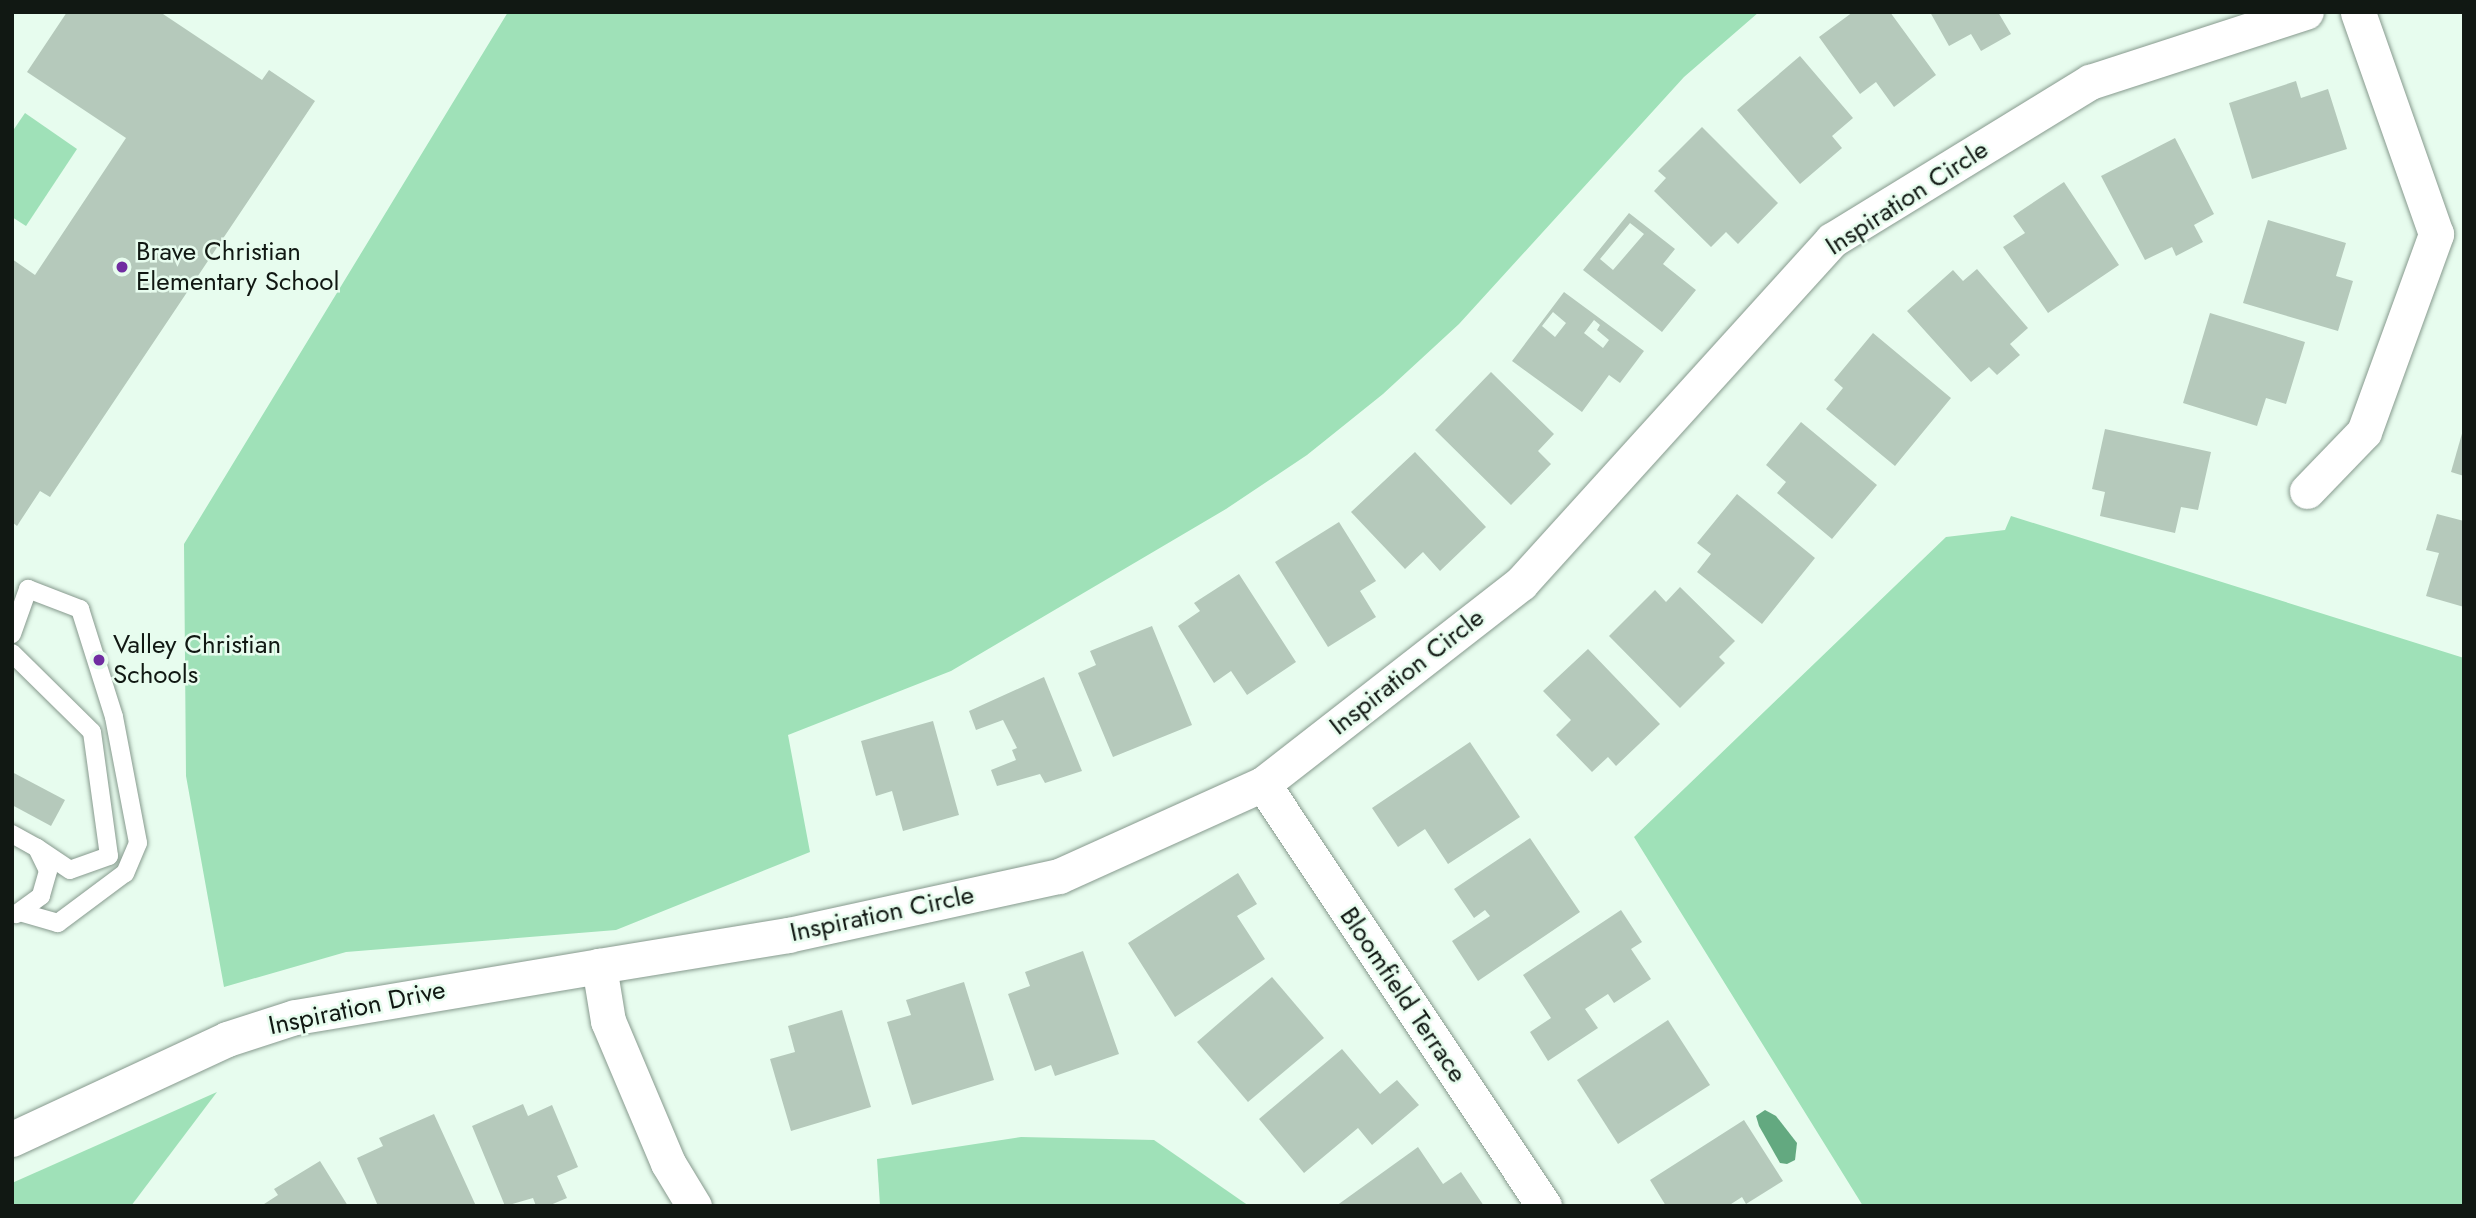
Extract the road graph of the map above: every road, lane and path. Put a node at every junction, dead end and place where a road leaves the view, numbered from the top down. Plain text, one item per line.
1 (2306, 12) edge
2 (2358, 12) edge
3 (2306, 491) dead end
4 (12, 634) edge
5 (12, 653) edge
6 (1263, 784) junction
7 (12, 834) edge
8 (37, 848) junction
9 (17, 914) edge
10 (599, 965) junction
11 (12, 1139) edge
12 (694, 1206) edge
13 (1544, 1206) edge

1 - 6 street, Inspiration Circle
2 - 3 street
4 - 9 lane
5 - 8 lane
6 - 10 street, Inspiration Circle
6 - 13 street, Bloomfield Terrace
7 - 8 lane
8 - 9 lane
10 - 11 street, Inspiration Drive
10 - 12 street

